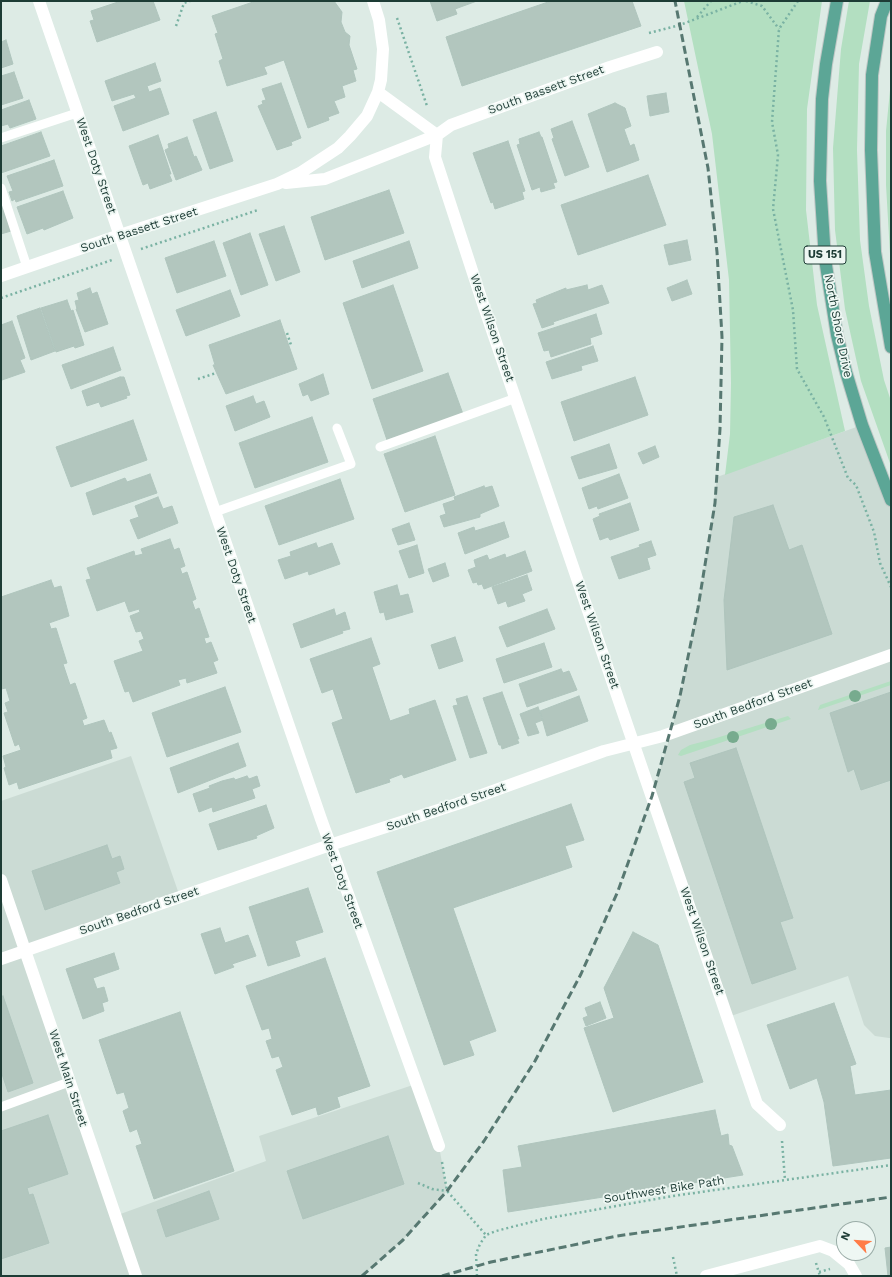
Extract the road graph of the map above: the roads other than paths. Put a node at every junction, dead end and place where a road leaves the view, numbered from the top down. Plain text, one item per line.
1 (39, 1) edge
2 (373, 1) edge
3 (837, 1) edge
4 (887, 1) edge
5 (657, 52) dead end
6 (378, 92) junction
7 (77, 113) junction
8 (437, 135) junction
9 (1, 138) edge
10 (277, 184) junction
11 (1, 188) edge
12 (120, 235) junction
13 (27, 267) junction
14 (1, 276) edge
15 (891, 347) edge
16 (516, 398) junction
17 (337, 428) dead end
18 (380, 447) dead end
19 (891, 500) edge
20 (215, 512) junction
21 (891, 655) edge
22 (634, 744) junction
23 (330, 845) junction
24 (1, 880) edge
25 (25, 951) junction
26 (1, 959) edge
27 (69, 1082) junction
28 (1, 1107) edge
29 (780, 1125) road end
30 (439, 1146) road end
31 (136, 1276) edge
32 (706, 1276) edge
33 (856, 1276) edge

1 - 7 street, West Doty Street
2 - 6 street
3 - 19 main road, North Shore Drive / US 151
4 - 15 main road
5 - 8 street, South Bassett Street
6 - 8 street
6 - 10 street
7 - 9 lane
7 - 12 street, West Doty Street
8 - 10 street, South Bassett Street
8 - 16 street, West Wilson Street
10 - 12 street, South Bassett Street
11 - 13 lane
12 - 13 street, South Bassett Street
12 - 20 street, West Doty Street
13 - 14 street, South Bassett Street
16 - 18 lane
16 - 22 street, West Wilson Street
17 - 20 lane
20 - 23 street, West Doty Street
21 - 22 street, South Bedford Street
22 - 23 street, South Bedford Street
22 - 29 street, West Wilson Street
23 - 25 street, South Bedford Street
23 - 30 street, West Doty Street
24 - 25 street, West Main Street
25 - 26 street, South Bedford Street
25 - 27 street, West Main Street
27 - 28 lane
27 - 31 street, West Main Street
32 - 33 street

